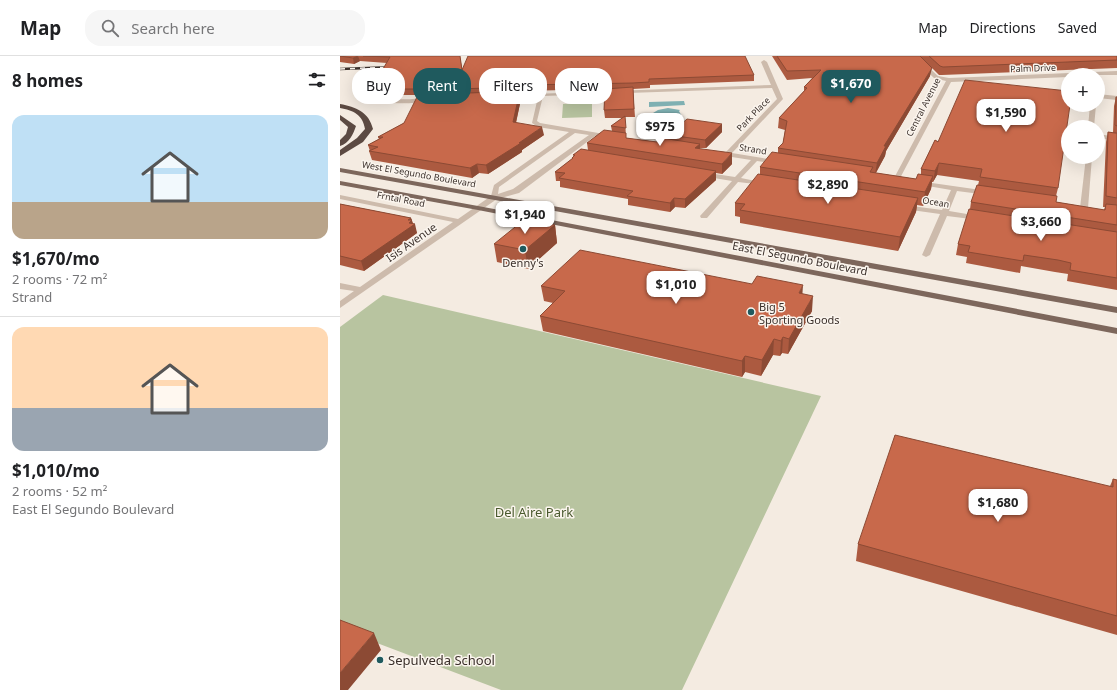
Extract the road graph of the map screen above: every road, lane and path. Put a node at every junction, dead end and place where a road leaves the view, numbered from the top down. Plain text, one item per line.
1 (915, 56) edge
2 (764, 62) dead end
3 (1117, 73) edge
4 (1105, 74) edge
5 (1061, 76) edge
6 (949, 80) junction
7 (775, 86) junction
8 (1105, 92) edge
9 (1117, 93) edge
10 (547, 95) edge
11 (1105, 97) edge
12 (1117, 98) edge
13 (539, 104) edge
14 (340, 106) edge
15 (340, 117) edge
16 (573, 132) junction
17 (593, 135) junction
18 (1105, 137) edge
19 (616, 138) edge
20 (1117, 139) edge
21 (340, 144) edge
22 (713, 152) edge
23 (340, 154) edge
24 (728, 154) junction
25 (756, 158) junction
26 (787, 163) edge
27 (1088, 164) edge
28 (340, 170) edge
29 (694, 173) edge
30 (888, 178) edge
31 (736, 180) junction
32 (904, 181) junction
33 (340, 183) edge
34 (772, 186) edge
35 (955, 188) junction
36 (993, 194) edge
37 (494, 197) junction
38 (340, 198) edge
39 (894, 205) edge
40 (478, 208) junction
41 (1084, 208) edge
42 (944, 213) junction
43 (704, 216) dead end
44 (989, 220) edge
45 (458, 222) junction
46 (926, 255) dead end
47 (340, 286) edge
48 (361, 290) junction
49 (340, 305) edge
50 (1117, 310) edge
51 (1117, 331) edge

1 - 6 street, Central Avenue
2 - 7 street, Park Place
3 - 4 street, Palm Drive
5 - 6 street, Palm Drive
6 - 32 street, Central Avenue
7 - 10 street
7 - 24 street, Park Place
8 - 9 street
11 - 12 street
13 - 16 street
14 - 23 highway
15 - 21 highway
16 - 17 street
16 - 37 street, Isis Avenue
17 - 19 street
17 - 37 street, Isis Avenue
18 - 20 street
22 - 24 street, Strand
24 - 25 street, Strand
25 - 26 street, Strand
25 - 31 street
27 - 41 street
28 - 37 main road, West El Segundo Boulevard
29 - 31 street
30 - 32 street
31 - 34 street
31 - 43 street
32 - 35 street
33 - 40 main road
35 - 36 street
35 - 42 street
37 - 40 street, Isis Avenue
37 - 50 main road, East El Segundo Boulevard
38 - 45 street, Frntal Road
39 - 42 street, Ocean
40 - 45 street, Isis Avenue
40 - 51 main road, East El Segundo Boulevard
42 - 44 street, Ocean
42 - 46 street
45 - 48 street, Isis Avenue
47 - 48 street
48 - 49 street, Isis Avenue

